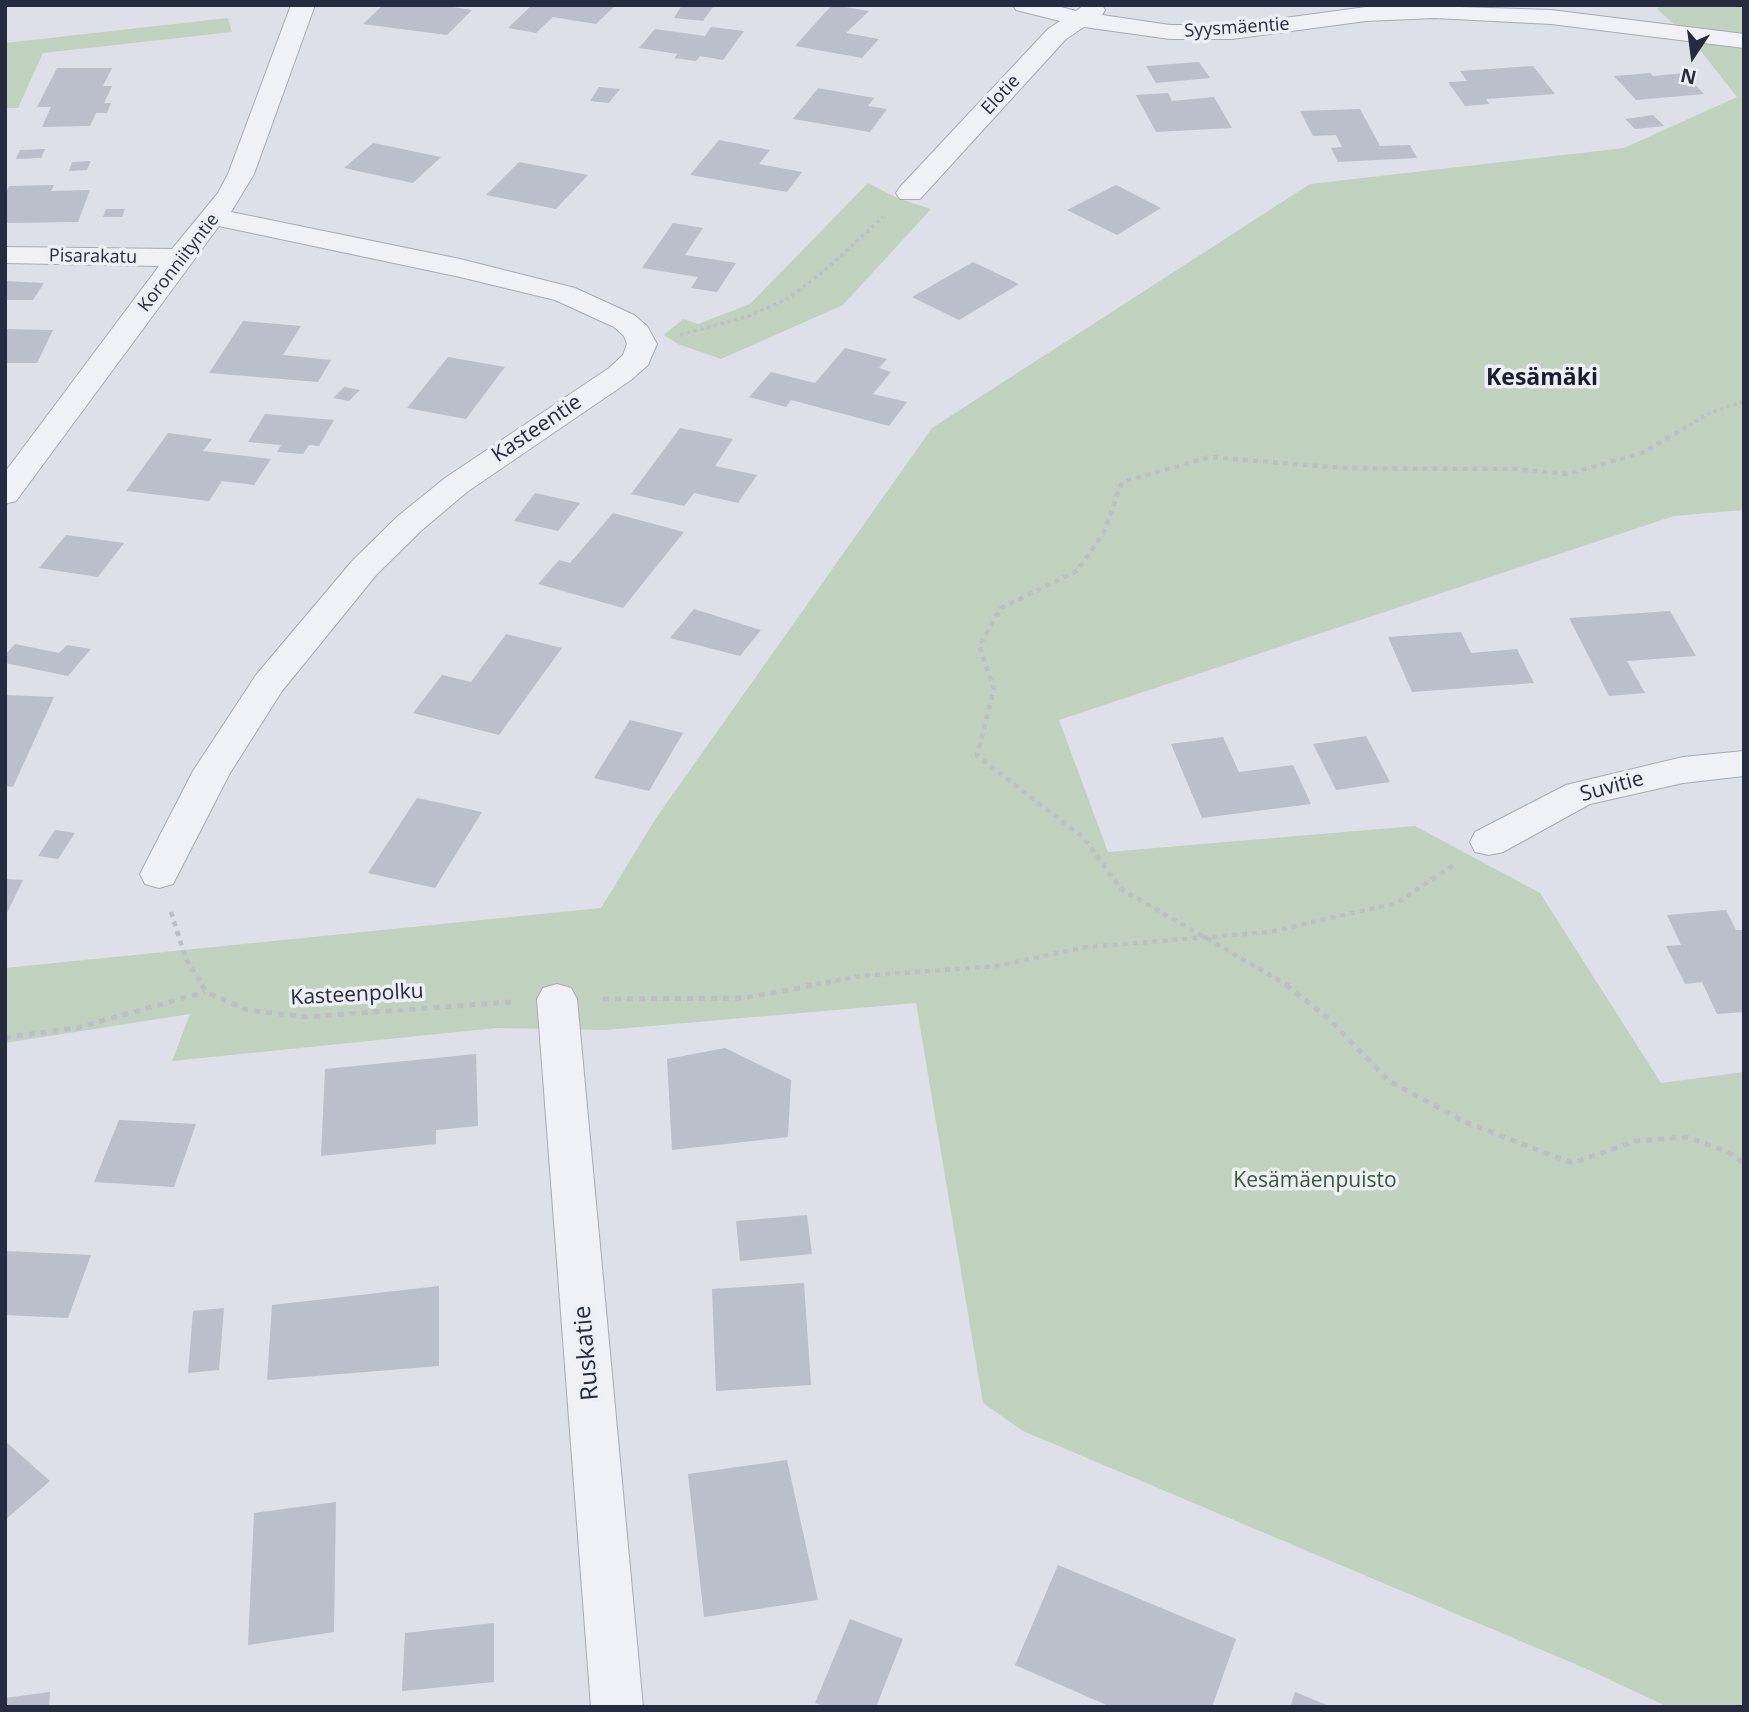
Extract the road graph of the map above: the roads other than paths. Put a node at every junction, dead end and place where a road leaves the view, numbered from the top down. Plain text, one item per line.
1 (303, 5) edge
2 (1025, 5) edge
3 (1100, 5) edge
4 (1079, 19) junction
5 (1744, 41) edge
6 (909, 193) road end
7 (215, 217) junction
8 (5, 255) edge
9 (180, 258) junction
10 (5, 494) edge
11 (1744, 763) edge
12 (1489, 842) road end
13 (159, 874) road end
14 (557, 999) road end
15 (617, 1707) edge

1 - 7 street, Koronniityntie
2 - 4 street, Syysmäentie
3 - 4 street, Elotie
4 - 5 street, Syysmäentie
4 - 6 street, Elotie
7 - 9 street, Koronniityntie
7 - 13 street, Kasteentie
8 - 9 street, Pisarakatu
9 - 10 street, Koronniityntie
11 - 12 street, Suvitie
14 - 15 street, Ruskatie

